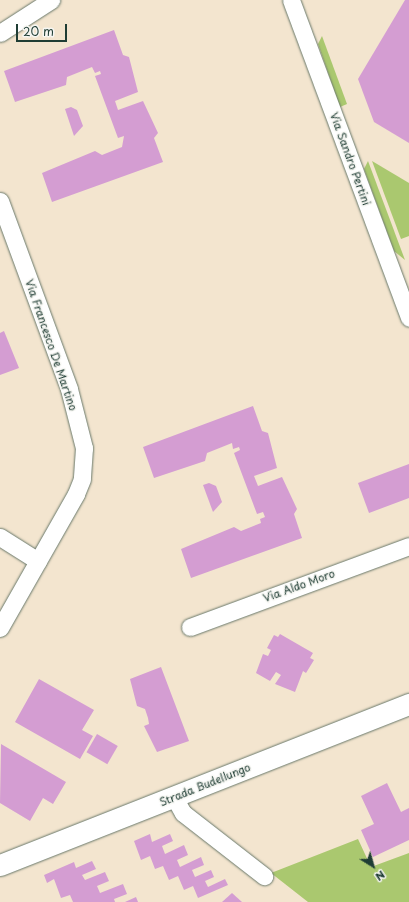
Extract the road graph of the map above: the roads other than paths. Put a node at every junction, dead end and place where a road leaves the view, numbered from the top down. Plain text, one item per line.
1 (51, 0) edge
2 (291, 0) edge
3 (0, 34) edge
4 (0, 201) edge
5 (6, 236) edge
6 (409, 318) edge
7 (0, 537) edge
8 (409, 546) edge
9 (38, 561) junction
10 (190, 626) dead end
11 (0, 628) edge
12 (409, 704) edge
13 (174, 797) junction
14 (0, 865) edge
15 (264, 876) dead end

1 - 3 street
2 - 6 street, Via Sandro Pertini
4 - 5 street, Via Francesco De Martino
5 - 9 street, Via Francesco De Martino
7 - 9 street
8 - 10 street, Via Aldo Moro
9 - 11 street, Via Francesco De Martino
12 - 13 street, Strada Budellungo
13 - 14 street, Strada Budellungo
13 - 15 street

